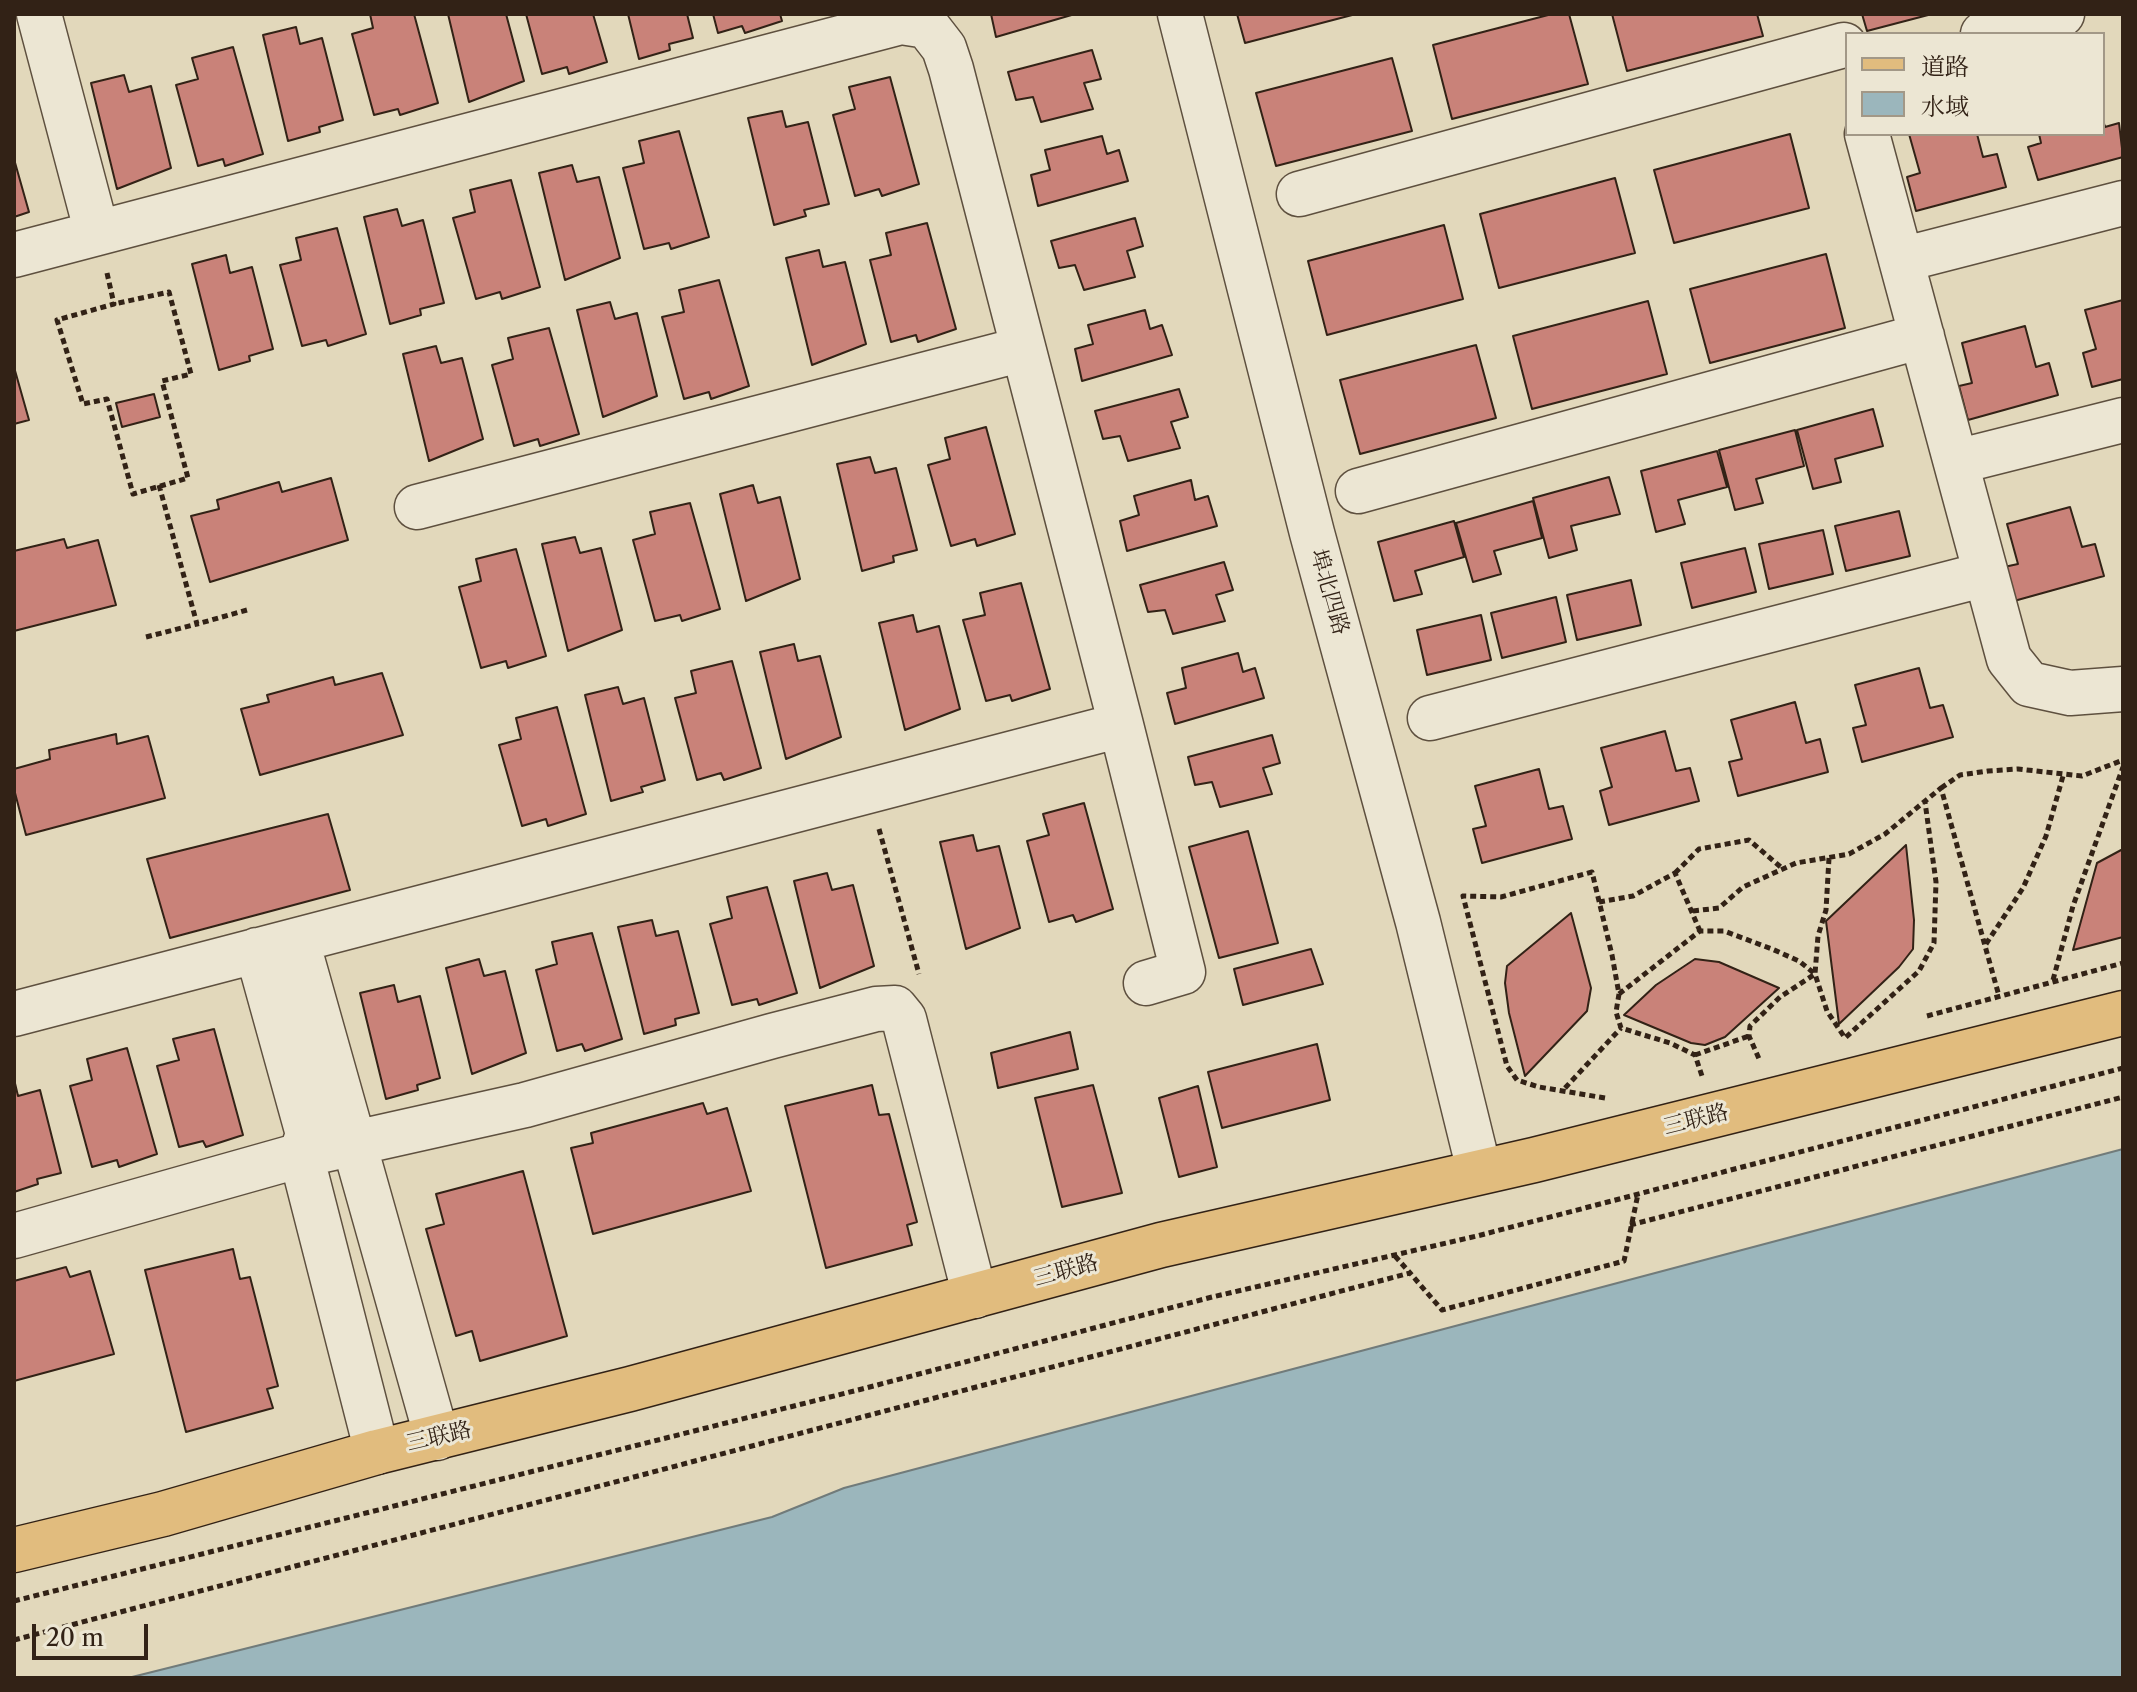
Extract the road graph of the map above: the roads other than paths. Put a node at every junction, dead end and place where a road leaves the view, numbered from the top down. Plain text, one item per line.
1 (39, 14) edge
2 (1180, 14) edge
3 (2062, 14) edge
4 (1991, 32) edge
5 (1842, 39) edge
6 (1868, 136) edge
7 (1299, 194) dead end
8 (2123, 203) edge
9 (97, 233) junction
10 (14, 255) edge
11 (1901, 260) junction
12 (1922, 336) junction
13 (1023, 349) junction
14 (2123, 420) edge
15 (1956, 462) junction
16 (1358, 491) dead end
17 (417, 507) dead end
18 (1986, 574) junction
19 (2123, 689) edge
20 (1430, 718) dead end
21 (1121, 725) junction
22 (277, 946) junction
23 (1146, 983) dead end
24 (2123, 1013) edge
25 (14, 1014) edge
26 (357, 1144) junction
27 (301, 1155) junction
28 (1479, 1170) junction
29 (14, 1236) edge
30 (975, 1296) junction
31 (437, 1438) junction
32 (377, 1452) junction
33 (14, 1550) edge

1 - 9 street
2 - 28 street, 埠北四路
3 - 4 street
5 - 7 street
6 - 11 street
8 - 11 street
9 - 10 street
9 - 13 street
11 - 12 street
12 - 15 street
12 - 16 street
13 - 17 street
13 - 21 street
14 - 15 street
15 - 18 street
18 - 19 street
18 - 20 street
21 - 22 street
21 - 23 street
22 - 25 street
22 - 26 street
22 - 27 street
24 - 28 main road, 三联路
26 - 27 street
26 - 30 street
26 - 31 street
27 - 29 street
27 - 32 street
28 - 30 main road, 三联路
30 - 31 main road, 三联路
31 - 32 main road, 三联路
32 - 33 main road, 三联路

